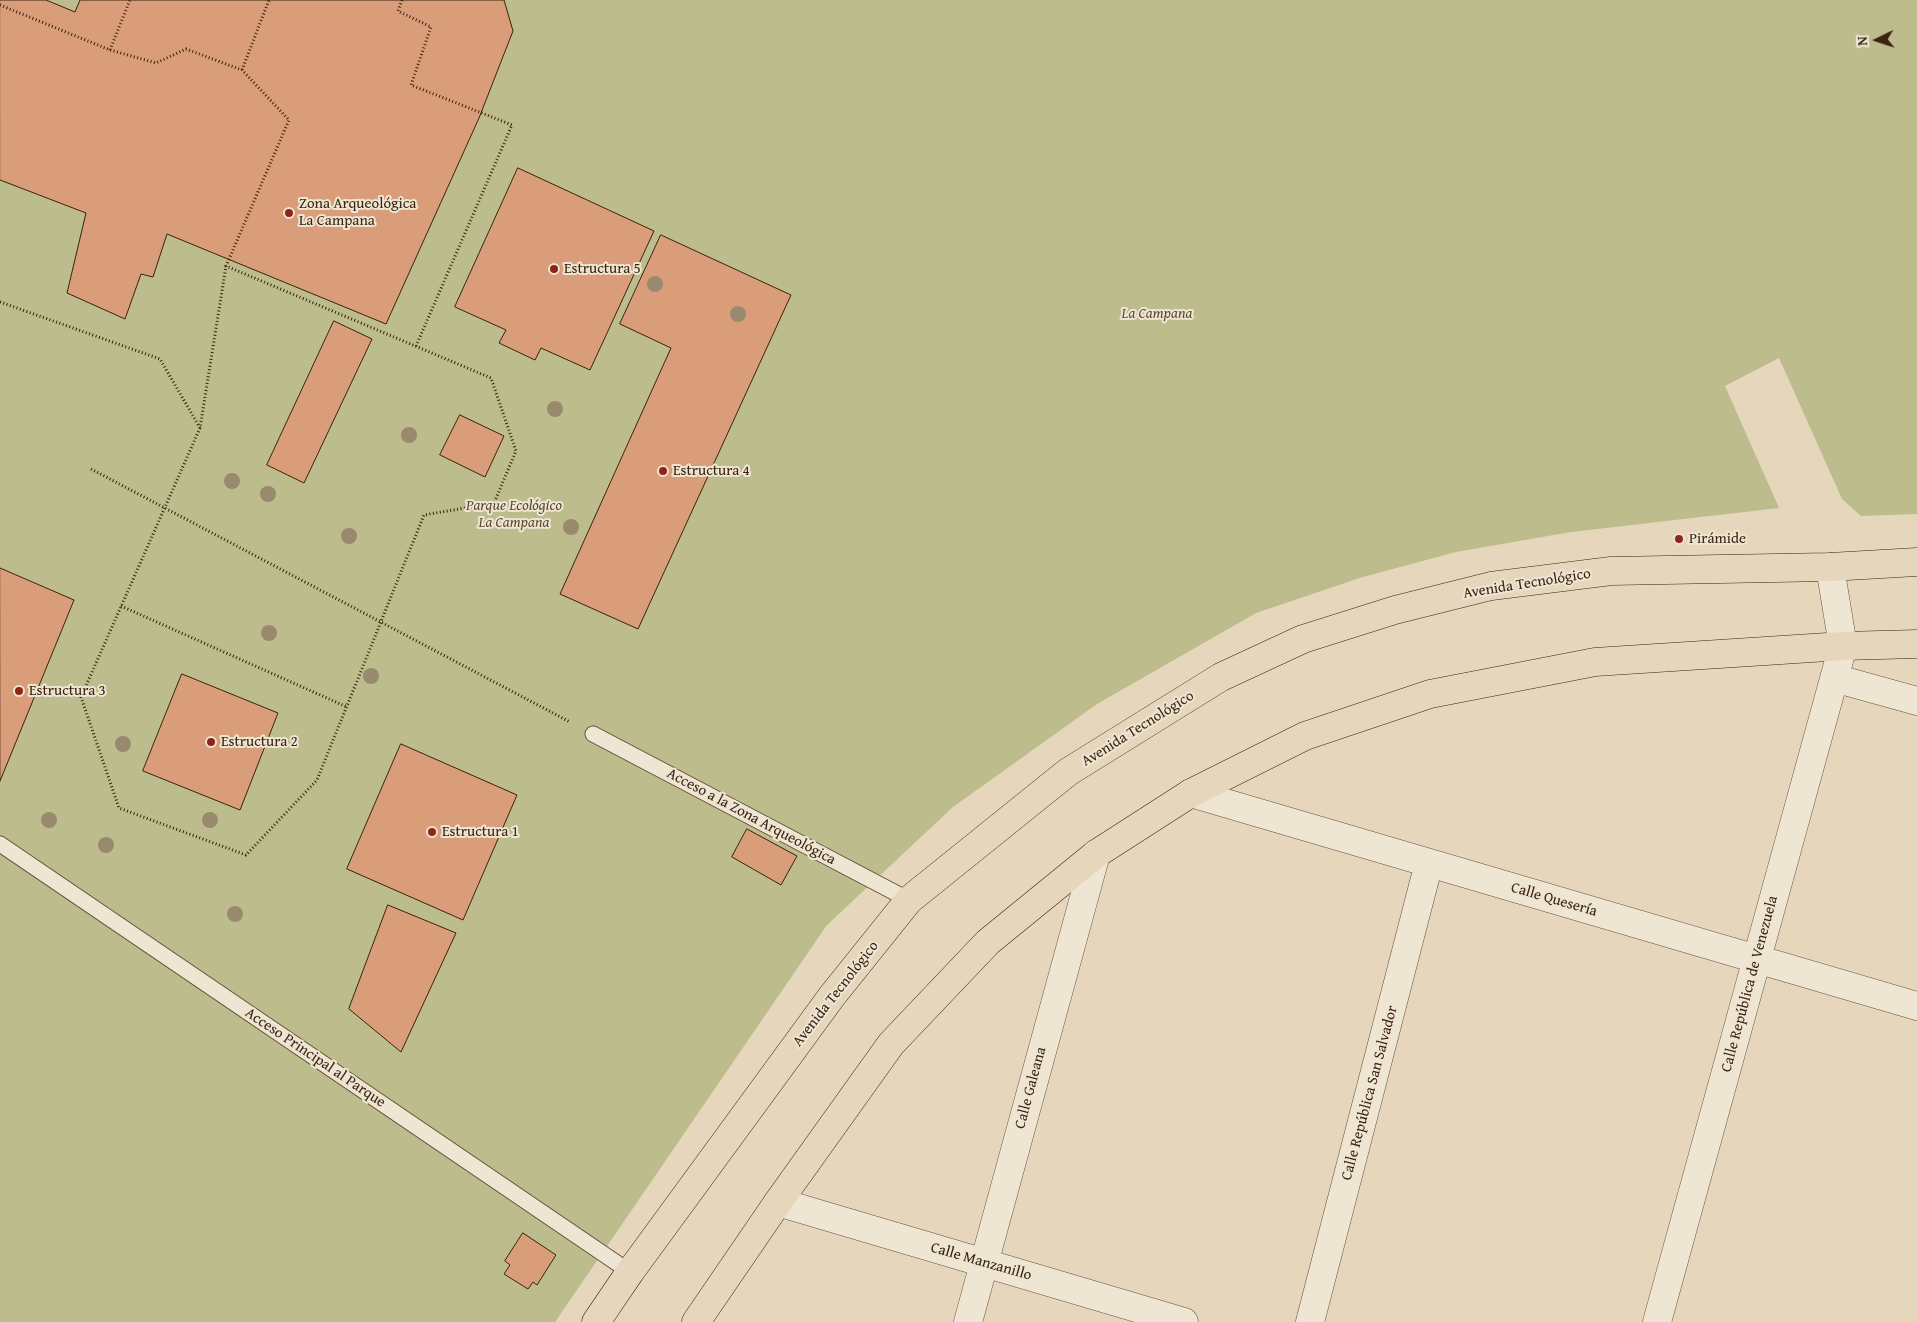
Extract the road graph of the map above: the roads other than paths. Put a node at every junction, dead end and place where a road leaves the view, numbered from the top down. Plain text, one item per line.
1 (1917, 562) edge
2 (1830, 567) junction
3 (1917, 644) edge
4 (1843, 646) junction
5 (1834, 678) junction
6 (1917, 701) edge
7 (593, 734) road end
8 (1191, 793) junction
9 (0, 844) edge
10 (1096, 854) junction
11 (1429, 863) junction
12 (909, 900) junction
13 (1757, 959) junction
14 (1917, 1006) edge
15 (778, 1202) junction
16 (984, 1263) junction
17 (630, 1272) junction
18 (596, 1322) edge
19 (696, 1322) edge
20 (968, 1322) edge
21 (1184, 1322) edge
22 (1310, 1322) edge
23 (1657, 1322) edge

1 - 2 main road, Avenida Tecnológico
2 - 4 street
2 - 12 main road, Avenida Tecnológico
3 - 4 main road
4 - 5 street, Calle República de Venezuela
4 - 8 main road
5 - 6 street
5 - 13 street, Calle República de Venezuela
7 - 12 lane, Acceso a la Zona Arqueológica
8 - 10 main road
8 - 11 street, Calle Quesería
9 - 17 lane, Acceso Principal al Parque
10 - 15 main road
10 - 16 street, Calle Galeana
11 - 13 street, Calle Quesería
11 - 22 street, Calle República San Salvador
12 - 17 main road, Avenida Tecnológico
13 - 14 street, Calle Quesería
13 - 23 street, Calle República de Venezuela
15 - 16 street, Calle Manzanillo
15 - 19 main road
16 - 20 street, Calle Galeana
16 - 21 street, Calle Manzanillo
17 - 18 main road, Avenida Tecnológico

